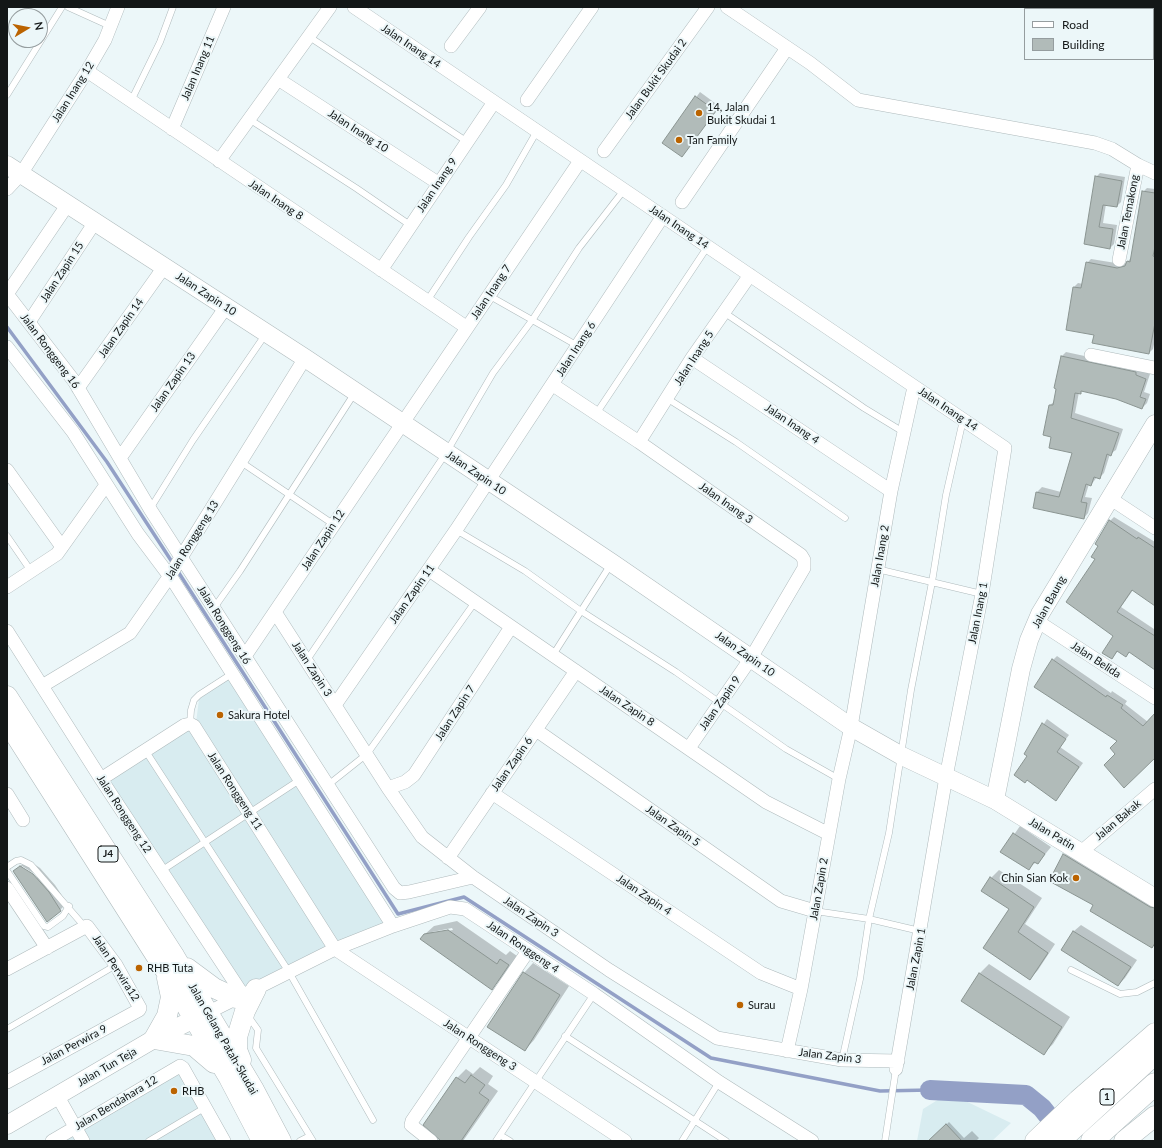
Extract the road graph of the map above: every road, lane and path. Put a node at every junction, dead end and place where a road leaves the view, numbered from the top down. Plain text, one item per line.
1 (62, 7) edge
2 (68, 7) edge
3 (118, 7) edge
4 (173, 7) edge
5 (224, 7) edge
6 (330, 7) edge
7 (354, 7) edge
8 (480, 7) edge
9 (592, 7) edge
10 (708, 7) edge
11 (727, 7) edge
12 (110, 26) junction
13 (308, 36) junction
14 (451, 46) dead end
15 (787, 48) junction
16 (87, 71) junction
17 (278, 79) junction
18 (7, 95) edge
19 (527, 100) dead end
20 (131, 101) junction
21 (494, 102) junction
22 (249, 119) junction
23 (172, 130) junction
24 (537, 131) junction
25 (466, 141) junction
26 (604, 151) dead end
27 (219, 161) junction
28 (580, 161) junction
29 (1138, 165) junction
30 (14, 170) edge
31 (1155, 173) edge
32 (438, 183) junction
33 (7, 189) edge
34 (624, 190) junction
35 (682, 202) dead end
36 (68, 204) junction
37 (663, 216) junction
38 (95, 222) junction
39 (410, 225) junction
40 (708, 246) junction
41 (1119, 260) dead end
42 (164, 267) junction
43 (381, 270) junction
44 (750, 275) junction
45 (7, 294) edge
46 (488, 295) junction
47 (427, 301) junction
48 (226, 307) junction
49 (725, 313) junction
50 (533, 319) junction
51 (29, 322) junction
52 (466, 327) junction
53 (266, 333) junction
54 (578, 346) junction
55 (7, 347) edge
56 (1091, 355) dead end
57 (305, 358) junction
58 (692, 358) junction
59 (1155, 368) edge
60 (553, 385) junction
61 (914, 387) junction
62 (78, 388) junction
63 (354, 392) junction
64 (668, 399) junction
65 (596, 414) junction
66 (963, 420) junction
67 (401, 423) junction
68 (1155, 424) edge
69 (905, 433) junction
70 (639, 442) junction
71 (1005, 448) joint
72 (446, 453) junction
73 (120, 458) junction
74 (241, 462) junction
75 (7, 470) edge
76 (487, 481) junction
77 (106, 485) junction
78 (891, 491) junction
79 (288, 493) junction
80 (1111, 499) junction
81 (150, 509) junction
82 (845, 518) dead end
83 (333, 524) junction
84 (1155, 528) edge
85 (456, 530) junction
86 (7, 536) edge
87 (62, 547) junction
88 (181, 556) junction
89 (612, 563) junction
90 (877, 569) junction
91 (428, 570) junction
92 (31, 571) junction
93 (169, 577) junction
94 (932, 582) junction
95 (7, 587) edge
96 (982, 594) junction
97 (475, 602) junction
98 (214, 608) junction
99 (581, 611) junction
100 (275, 612) junction
101 (1037, 621) junction
102 (511, 627) junction
103 (7, 631) edge
104 (553, 655) junction
105 (245, 656) junction
106 (751, 658) junction
107 (306, 660) junction
108 (576, 671) junction
109 (232, 673) junction
110 (42, 686) junction
111 (7, 696) edge
112 (1155, 698) edge
113 (721, 703) junction
114 (335, 705) junction
115 (7, 722) edge
116 (190, 724) junction
117 (851, 727) junction
118 (536, 730) junction
119 (689, 748) junction
120 (146, 750) junction
121 (366, 754) junction
122 (902, 756) junction
123 (946, 777) junction
124 (101, 779) junction
125 (301, 779) junction
126 (839, 779) junction
127 (327, 786) junction
128 (388, 788) junction
129 (1155, 789) edge
130 (492, 793) junction
131 (7, 794) edge
132 (995, 800) junction
133 (250, 813) junction
134 (24, 820) dead end
135 (829, 834) junction
136 (206, 843) junction
137 (1081, 852) junction
138 (448, 858) junction
139 (7, 867) edge
140 (7, 871) edge
141 (161, 871) junction
142 (473, 877) junction
143 (7, 888) edge
144 (1155, 898) edge
145 (68, 906) junction
146 (816, 911) junction
147 (869, 919) junction
148 (84, 926) junction
149 (393, 926) junction
150 (921, 932) junction
151 (47, 948) junction
152 (335, 949) junction
153 (528, 951) junction
154 (170, 964) junction
155 (116, 965) junction
156 (7, 969) edge
157 (1071, 970) dead end
158 (289, 972) junction
159 (1155, 983) edge
160 (801, 989) junction
161 (594, 994) junction
162 (245, 998) junction
163 (140, 1008) joint
164 (202, 1016) junction
165 (7, 1029) edge
166 (1155, 1032) edge
167 (566, 1036) junction
168 (468, 1037) junction
169 (154, 1039) junction
170 (787, 1051) junction
171 (1155, 1053) edge
172 (842, 1060) junction
173 (897, 1065) junction
174 (229, 1078) junction
175 (7, 1082) edge
176 (535, 1082) junction
177 (719, 1082) junction
178 (1155, 1084) edge
179 (253, 1088) junction
180 (57, 1095) junction
181 (206, 1107) junction
182 (1155, 1116) edge
183 (373, 1120) dead end
184 (695, 1121) junction
185 (7, 1125) edge
186 (75, 1128) junction
187 (500, 1134) junction
188 (312, 1139) edge
189 (52, 1141) edge
190 (83, 1141) edge
191 (149, 1141) edge
192 (224, 1141) edge
193 (262, 1141) edge
194 (281, 1141) edge
195 (300, 1141) edge
196 (431, 1141) edge
197 (496, 1141) edge
198 (510, 1141) edge
199 (623, 1141) edge
200 (682, 1141) edge
201 (726, 1141) edge
202 (812, 1141) edge
203 (885, 1141) edge
204 (1035, 1141) edge
205 (1059, 1141) edge
206 (1092, 1141) edge
207 (1124, 1141) edge

1 - 18 lane
2 - 12 lane
3 - 12 street, Jalan Inang 12
4 - 20 lane
5 - 23 street, Jalan Inang 11
6 - 13 street
7 - 21 street, Jalan Inang 14
8 - 14 street
9 - 19 street
10 - 26 street, Jalan Bukit Skudai 2
11 - 15 street
12 - 16 street, Jalan Inang 12
13 - 17 street
13 - 25 lane
15 - 29 street
15 - 35 street
16 - 20 street, Jalan Inang 8
16 - 30 street, Jalan Inang 12
17 - 22 street
17 - 32 street, Jalan Inang 10
20 - 23 street, Jalan Inang 8
21 - 24 street, Jalan Inang 14
21 - 25 street, Jalan Inang 9
22 - 27 street
22 - 39 lane
23 - 27 street, Jalan Inang 8
24 - 28 street, Jalan Inang 14
24 - 47 lane
25 - 32 street, Jalan Inang 9
27 - 43 street, Jalan Inang 8
28 - 34 street, Jalan Inang 14
28 - 46 street, Jalan Inang 7
29 - 31 street
29 - 41 street, Jalan Temakong
30 - 33 street, Jalan Inang 12
30 - 36 street, Jalan Zapin 10
32 - 39 street, Jalan Inang 9
34 - 37 street, Jalan Inang 14
34 - 50 lane
36 - 38 street, Jalan Zapin 10
36 - 45 street
37 - 40 street, Jalan Inang 14
37 - 54 street, Jalan Inang 6
38 - 42 street, Jalan Zapin 10
38 - 51 street, Jalan Zapin 15
39 - 43 street, Jalan Inang 9
40 - 44 street, Jalan Inang 14
40 - 65 lane
42 - 48 street, Jalan Zapin 10
42 - 62 street, Jalan Zapin 14
43 - 47 street, Jalan Inang 8
44 - 49 street, Jalan Inang 5
44 - 61 street, Jalan Inang 14
45 - 51 street, Jalan Ronggeng 16
46 - 50 lane
46 - 52 street, Jalan Inang 7
47 - 52 street, Jalan Inang 8
48 - 53 street, Jalan Zapin 10
48 - 73 street, Jalan Zapin 13
49 - 58 street, Jalan Inang 5
49 - 69 lane
50 - 54 lane
50 - 72 lane
51 - 62 street, Jalan Ronggeng 16
52 - 67 street, Jalan Inang 7
53 - 57 street, Jalan Zapin 10
53 - 81 lane
54 - 60 street, Jalan Inang 6
55 - 77 street, Jalan Ronggeng 16
56 - 59 street
57 - 63 street, Jalan Zapin 10
57 - 74 street, Jalan Ronggeng 13
58 - 64 street, Jalan Inang 5
58 - 78 street, Jalan Inang 4
60 - 65 street, Jalan Inang 3
60 - 76 street, Jalan Inang 6
61 - 66 street, Jalan Inang 14
61 - 69 street, Jalan Inang 2
62 - 73 street, Jalan Ronggeng 16
63 - 67 street, Jalan Zapin 10
63 - 79 lane
64 - 70 street, Jalan Inang 5
64 - 82 lane
65 - 70 street, Jalan Inang 3
66 - 71 street, Jalan Inang 14
66 - 94 lane
67 - 72 street, Jalan Zapin 10
67 - 83 street, Jalan Zapin 12
68 - 80 street, Jalan Baung
69 - 78 street, Jalan Inang 2
70 - 106 street, Jalan Inang 3
71 - 96 street, Jalan Inang 1
72 - 76 street, Jalan Zapin 10
72 - 107 lane
73 - 81 street, Jalan Ronggeng 16
74 - 79 lane
74 - 88 street, Jalan Ronggeng 13
75 - 87 street
76 - 85 street, Jalan Zapin 11
76 - 89 street, Jalan Zapin 10
77 - 87 street
77 - 93 street, Jalan Ronggeng 16
78 - 90 street, Jalan Inang 2
79 - 83 lane
79 - 98 lane
80 - 84 street
80 - 101 street, Jalan Baung
81 - 88 street, Jalan Ronggeng 16
83 - 100 street, Jalan Zapin 12
85 - 91 street, Jalan Zapin 11
85 - 99 lane
86 - 92 lane
87 - 92 street
88 - 93 street, Jalan Ronggeng 13
88 - 98 street, Jalan Ronggeng 16
89 - 99 lane
89 - 106 street, Jalan Zapin 10
90 - 94 lane
90 - 117 street, Jalan Inang 2
91 - 97 street, Jalan Zapin 8
91 - 114 street, Jalan Zapin 11
92 - 95 street
93 - 109 street, Jalan Ronggeng 16
93 - 110 street, Jalan Ronggeng 13
94 - 96 lane
94 - 122 lane
96 - 123 street, Jalan Inang 1
97 - 102 street, Jalan Zapin 8
97 - 121 lane
98 - 105 street, Jalan Ronggeng 16
99 - 104 lane
99 - 113 lane
100 - 105 street, Jalan Zapin 12
100 - 107 street, Jalan Zapin 3
101 - 112 street, Jalan Belida
101 - 132 street, Jalan Baung
102 - 104 street, Jalan Zapin 8
102 - 128 street, Jalan Zapin 7
103 - 110 street, Jalan Ronggeng 12
104 - 108 street, Jalan Zapin 8
105 - 127 street, Jalan Ronggeng 16
106 - 113 street, Jalan Zapin 9
106 - 117 street, Jalan Zapin 10
107 - 114 street, Jalan Zapin 3
108 - 118 street, Jalan Zapin 6
108 - 119 street, Jalan Zapin 8
109 - 116 lane
109 - 125 street, Jalan Ronggeng 16
110 - 124 street, Jalan Ronggeng 12
111 - 154 main road, Jalan Gelang Patah-Skudai / J4
113 - 119 street, Jalan Zapin 9
113 - 126 lane
114 - 121 street, Jalan Zapin 3
115 - 154 main road, Jalan Gelang Patah-Skudai / J4
116 - 120 street
116 - 133 street, Jalan Ronggeng 11
117 - 122 street, Jalan Zapin 10
117 - 126 street, Jalan Zapin 2
118 - 130 street, Jalan Zapin 6
118 - 146 street, Jalan Zapin 5
119 - 135 street, Jalan Zapin 8
120 - 124 street
120 - 136 lane
121 - 127 lane
121 - 128 street, Jalan Zapin 3
122 - 123 street, Jalan Zapin 10
122 - 147 lane
123 - 132 street, Jalan Patin
123 - 150 street, Jalan Zapin 1
124 - 141 street, Jalan Ronggeng 12
125 - 133 lane
125 - 149 street, Jalan Ronggeng 16
126 - 135 street, Jalan Zapin 2
127 - 142 street, Jalan Ronggeng 16
128 - 138 street, Jalan Zapin 3
129 - 137 street, Jalan Bakak
130 - 138 street, Jalan Zapin 6
130 - 160 street, Jalan Zapin 4
131 - 134 street
132 - 137 street, Jalan Patin
133 - 136 lane
133 - 152 street, Jalan Ronggeng 11
135 - 146 street, Jalan Zapin 2
136 - 141 lane
136 - 158 lane
137 - 144 street, Jalan Patin
138 - 142 street, Jalan Zapin 3
139 - 145 lane
140 - 145 lane
141 - 162 street, Jalan Ronggeng 12
142 - 170 street, Jalan Zapin 3
143 - 151 street
145 - 148 lane
146 - 147 lane
146 - 160 street, Jalan Zapin 2
147 - 150 lane
147 - 172 lane
148 - 151 street, Jalan Perwira12
148 - 155 street, Jalan Perwira12
149 - 152 street, Jalan Ronggeng 4
149 - 153 street, Jalan Ronggeng 4
150 - 173 street, Jalan Zapin 1
151 - 156 street, Jalan Perwira12
152 - 158 street, Jalan Ronggeng 4
152 - 168 street, Jalan Ronggeng 3
153 - 161 street, Jalan Ronggeng 4
153 - 168 street
154 - 162 main road
154 - 164 main road, Jalan Gelang Patah-Skudai / J4
154 - 169 main road
155 - 163 street, Jalan Perwira12
155 - 165 lane
157 - 159 lane
158 - 162 street, Jalan Ronggeng 4
158 - 183 lane
160 - 170 street, Jalan Zapin 2
161 - 167 lane
161 - 177 street, Jalan Ronggeng 4
162 - 164 street, Jalan Ronggeng 4
162 - 179 main road
162 - 188 lane
163 - 175 street, Jalan Perwira 9
164 - 169 street, Jalan Tun Teja
164 - 174 main road, Jalan Gelang Patah-Skudai / J4
164 - 179 main road, Jalan Gelang Patah-Skudai / J4
166 - 204 main road
167 - 176 lane
167 - 184 lane
168 - 176 street, Jalan Ronggeng 3
168 - 196 street
169 - 174 main road
169 - 180 street, Jalan Tun Teja
170 - 172 street, Jalan Zapin 3
171 - 205 highway, 1
172 - 173 street, Jalan Zapin 3
173 - 203 lane, Jalan Zapin 1
174 - 193 main road, Jalan Gelang Patah-Skudai / J4
176 - 187 lane
176 - 199 street, Jalan Ronggeng 3
177 - 184 lane
177 - 202 street, Jalan Ronggeng 4
178 - 206 highway, 1
179 - 194 main road, Jalan Gelang Patah-Skudai / J4
180 - 185 street, Jalan Tun Teja
180 - 186 street
181 - 186 street, Jalan Bendahara 12
181 - 191 lane
181 - 192 street
182 - 207 main road
184 - 200 lane
184 - 201 lane
186 - 189 street, Jalan Bendahara 12
186 - 190 street
187 - 197 lane
187 - 198 lane
188 - 195 lane

